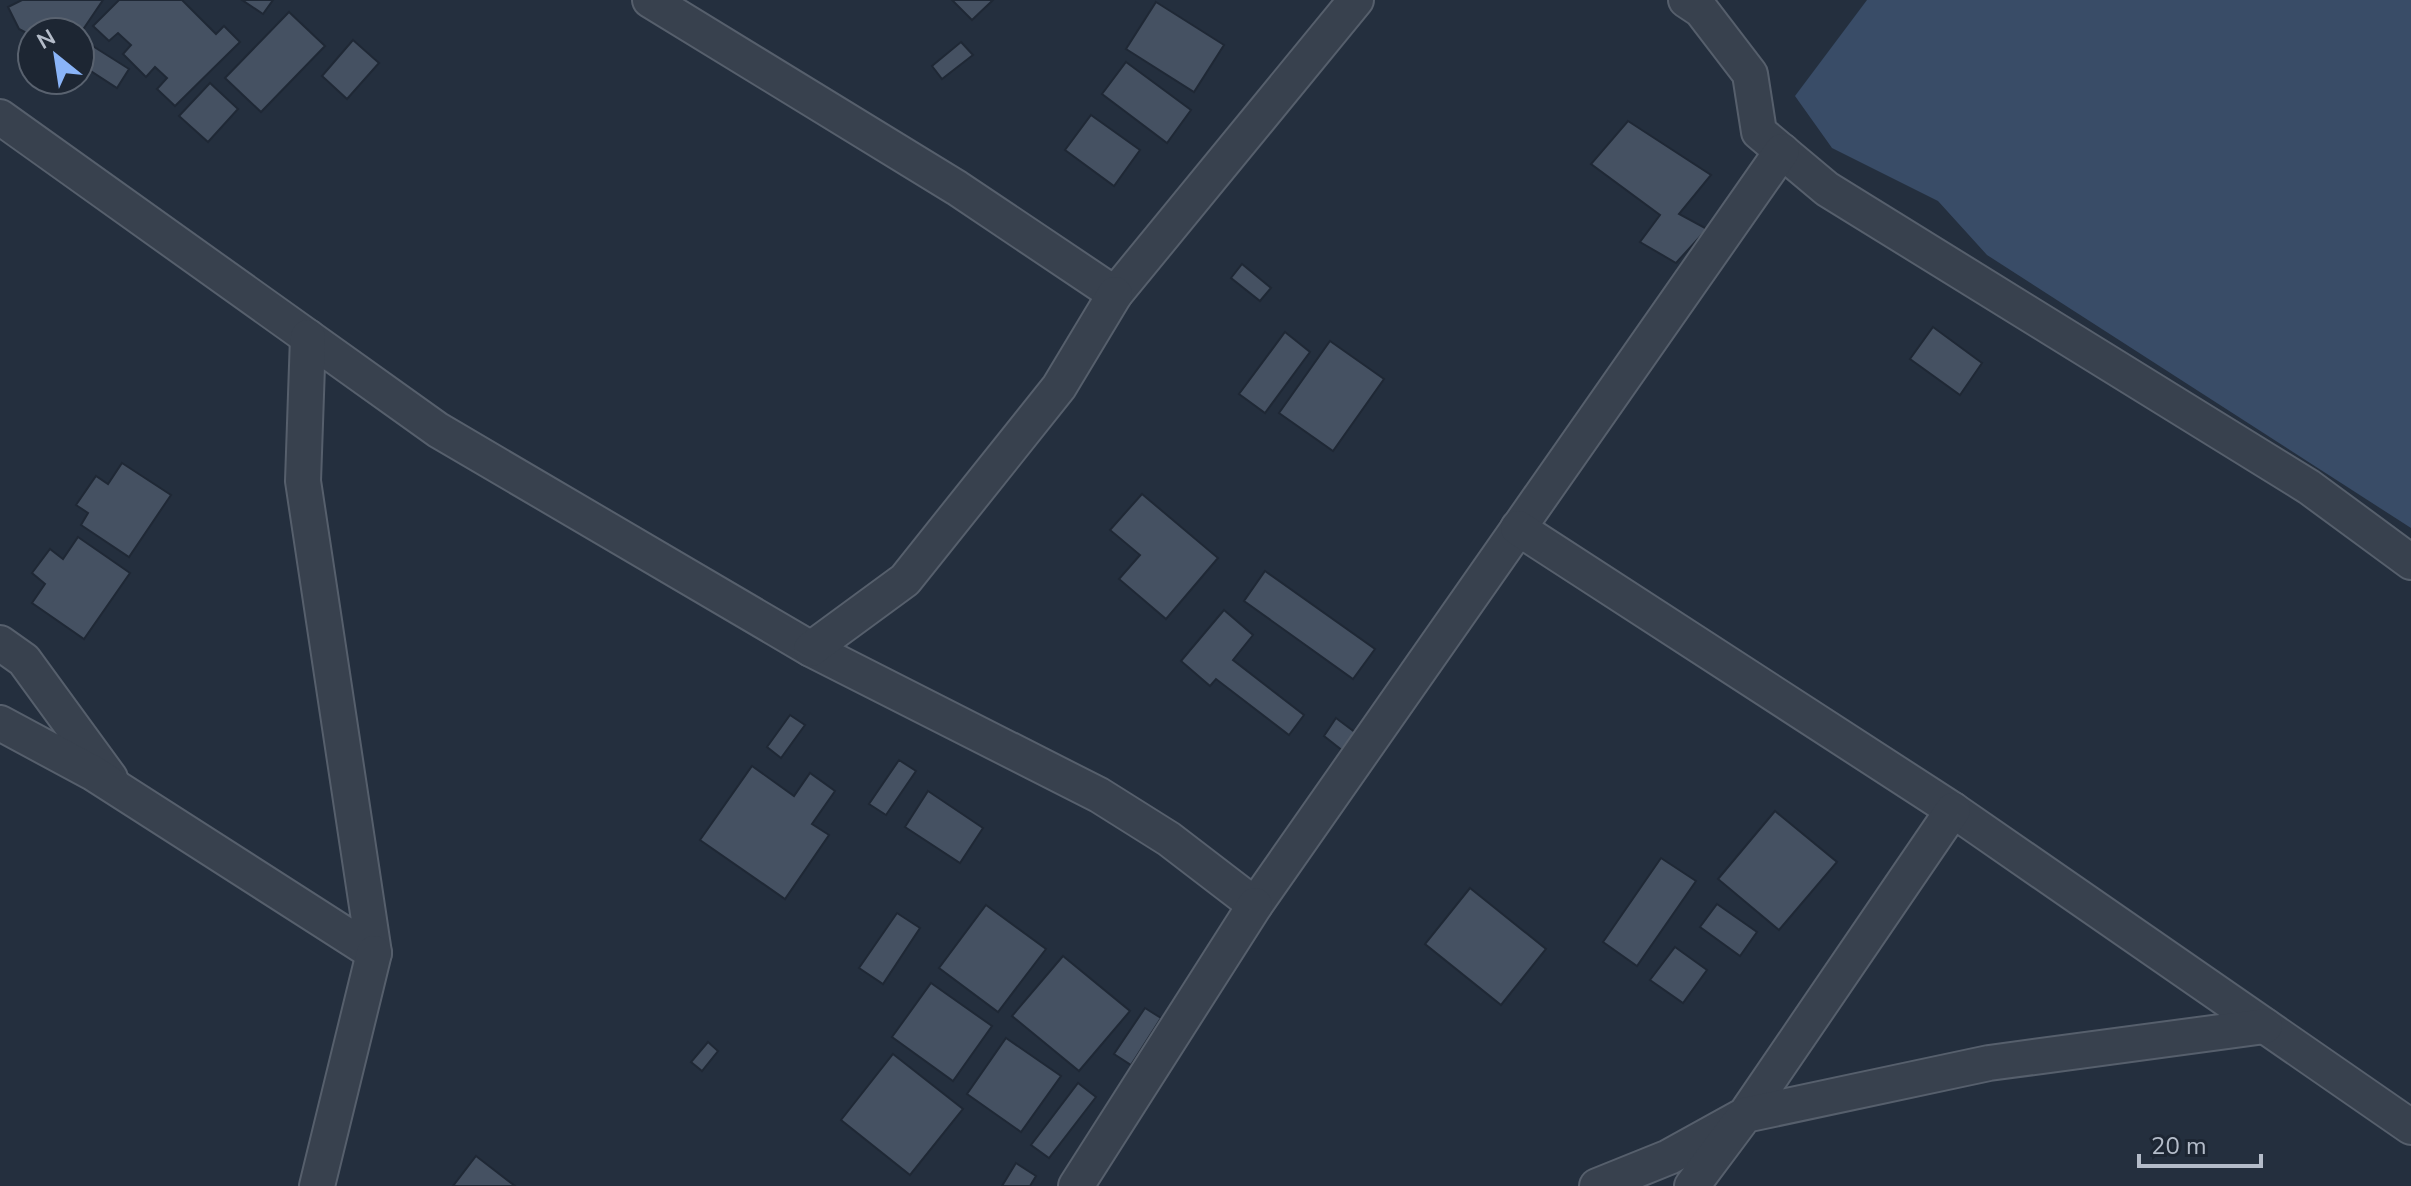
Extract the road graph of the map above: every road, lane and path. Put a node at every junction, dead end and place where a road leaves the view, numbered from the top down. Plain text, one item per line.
1 (650, 0) edge
2 (1356, 0) edge
3 (1686, 0) edge
4 (0, 117) edge
5 (1782, 151) junction
6 (1115, 294) junction
7 (308, 337) junction
8 (1518, 528) junction
9 (2411, 562) edge
10 (0, 643) edge
11 (811, 649) junction
12 (0, 723) edge
13 (119, 790) junction
14 (1953, 810) junction
15 (1255, 905) junction
16 (374, 953) junction
17 (2265, 1026) junction
18 (1745, 1115) junction
19 (2411, 1127) edge
20 (317, 1186) edge
21 (1076, 1186) edge
22 (1597, 1186) edge
23 (1692, 1186) edge

1 - 6 street
2 - 6 street
3 - 5 street
4 - 7 street
5 - 8 street
5 - 9 street
6 - 11 street
7 - 11 street
7 - 16 street
8 - 14 street
8 - 15 street
10 - 13 street
11 - 15 street
12 - 13 street
13 - 16 street
14 - 17 street
14 - 18 street
15 - 21 street
16 - 20 street
17 - 18 street
17 - 19 street
18 - 22 street
18 - 23 street

